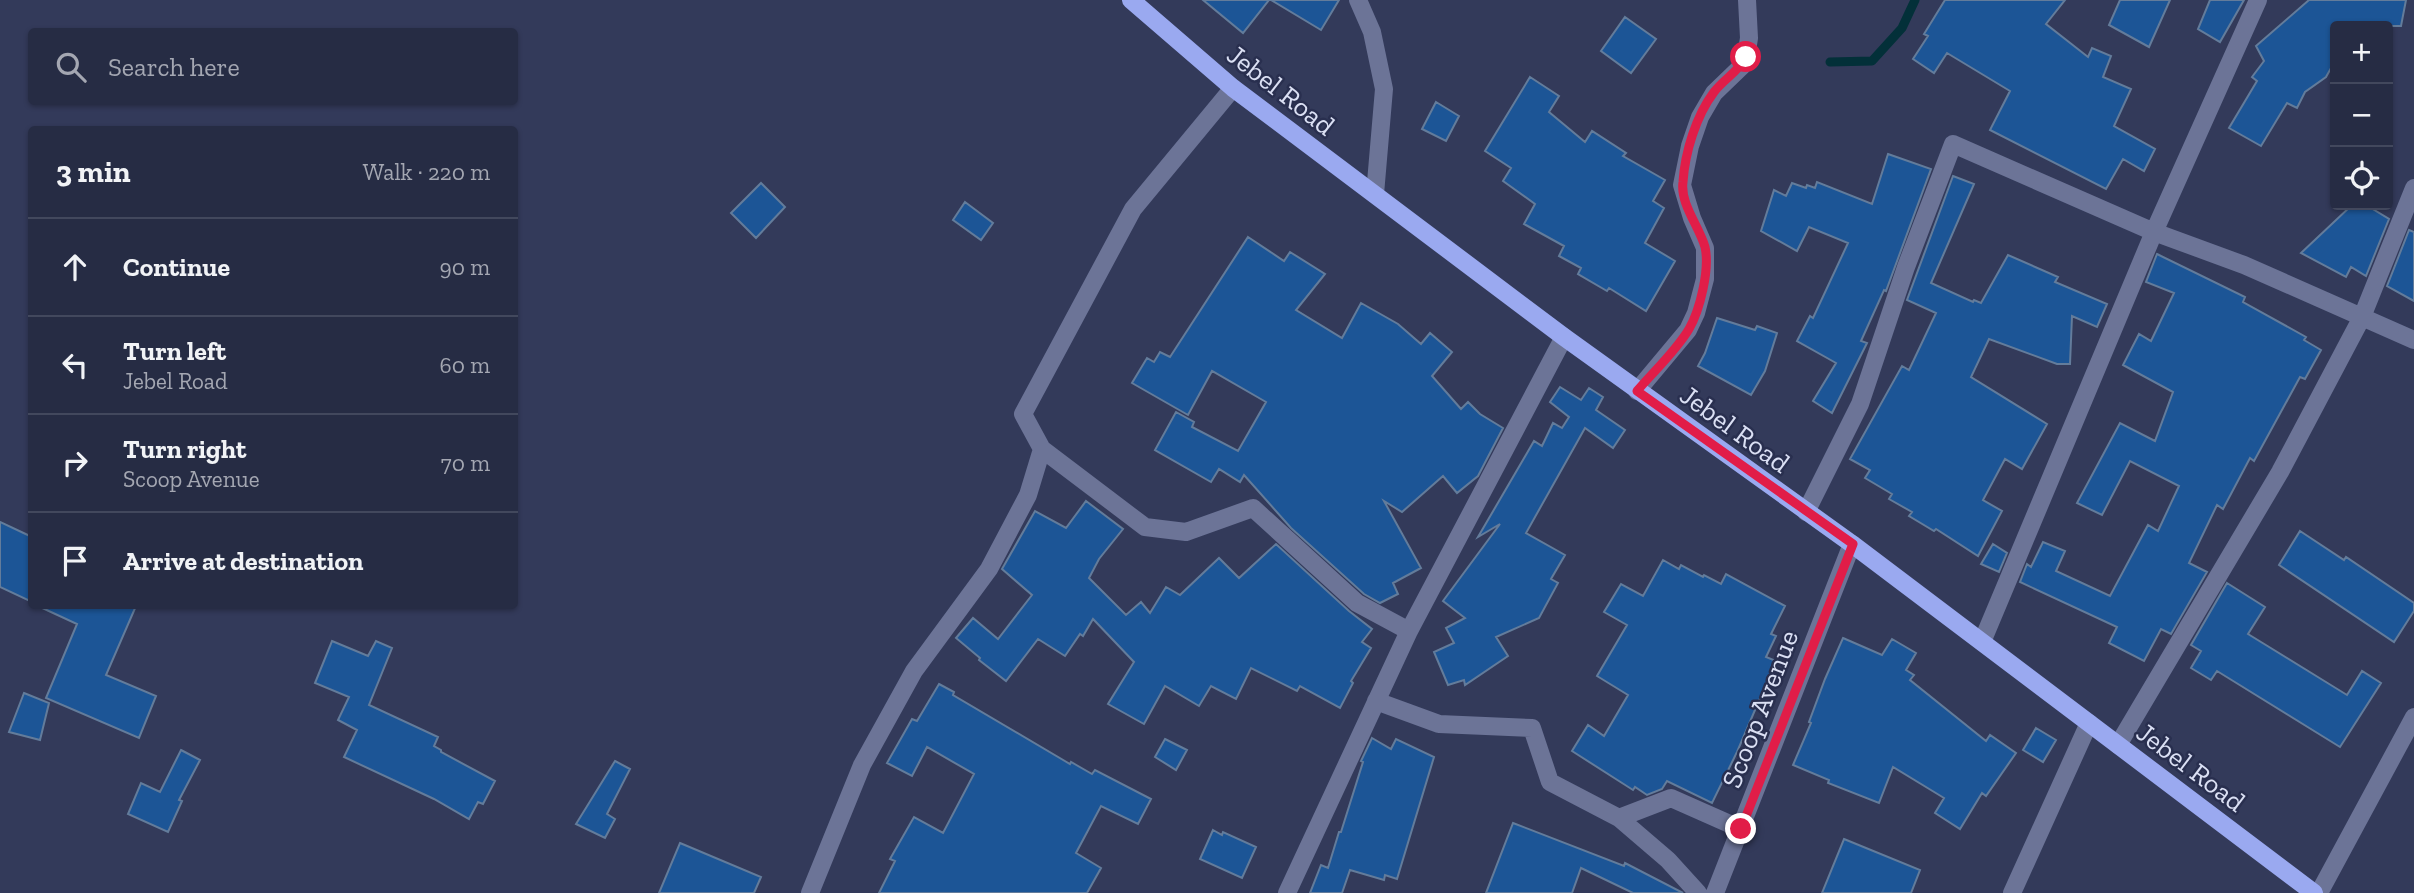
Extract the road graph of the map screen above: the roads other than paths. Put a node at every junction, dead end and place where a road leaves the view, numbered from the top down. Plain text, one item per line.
1 (1131, 0) edge
2 (1358, 0) edge
3 (1748, 0) edge
4 (2258, 0) edge
5 (1233, 88) junction
6 (2414, 188) edge
7 (1375, 194) junction
8 (2154, 232) junction
9 (2362, 317) junction
10 (1564, 337) junction
11 (2414, 340) edge
12 (1637, 391) junction
13 (1042, 449) junction
14 (1806, 512) junction
15 (1853, 544) junction
16 (1409, 631) junction
17 (1982, 642) junction
18 (1376, 701) junction
19 (2414, 717) edge
20 (2089, 723) junction
21 (2118, 745) junction
22 (1619, 818) junction
23 (1741, 829) junction
24 (810, 893) edge
25 (1287, 893) edge
26 (1698, 893) edge
27 (1715, 893) edge
28 (2012, 893) edge
29 (2316, 893) edge

1 - 5 main road, Jebel Road
2 - 7 street
3 - 12 street
4 - 8 street
5 - 7 main road, Jebel Road
5 - 13 street
6 - 9 street
7 - 10 main road, Jebel Road
8 - 9 street
8 - 14 street
8 - 17 street
9 - 11 street
9 - 21 street
10 - 12 main road, Jebel Road
10 - 16 street
12 - 14 main road, Jebel Road
13 - 16 street
13 - 24 street
14 - 15 main road, Jebel Road
15 - 17 main road, Jebel Road
15 - 23 street, Scoop Avenue
16 - 18 street
17 - 20 main road, Jebel Road
18 - 22 street
18 - 25 street
19 - 29 street
20 - 21 main road, Jebel Road
20 - 28 street
21 - 29 main road, Jebel Road
22 - 23 street
22 - 26 street
23 - 27 street, Scoop Avenue

